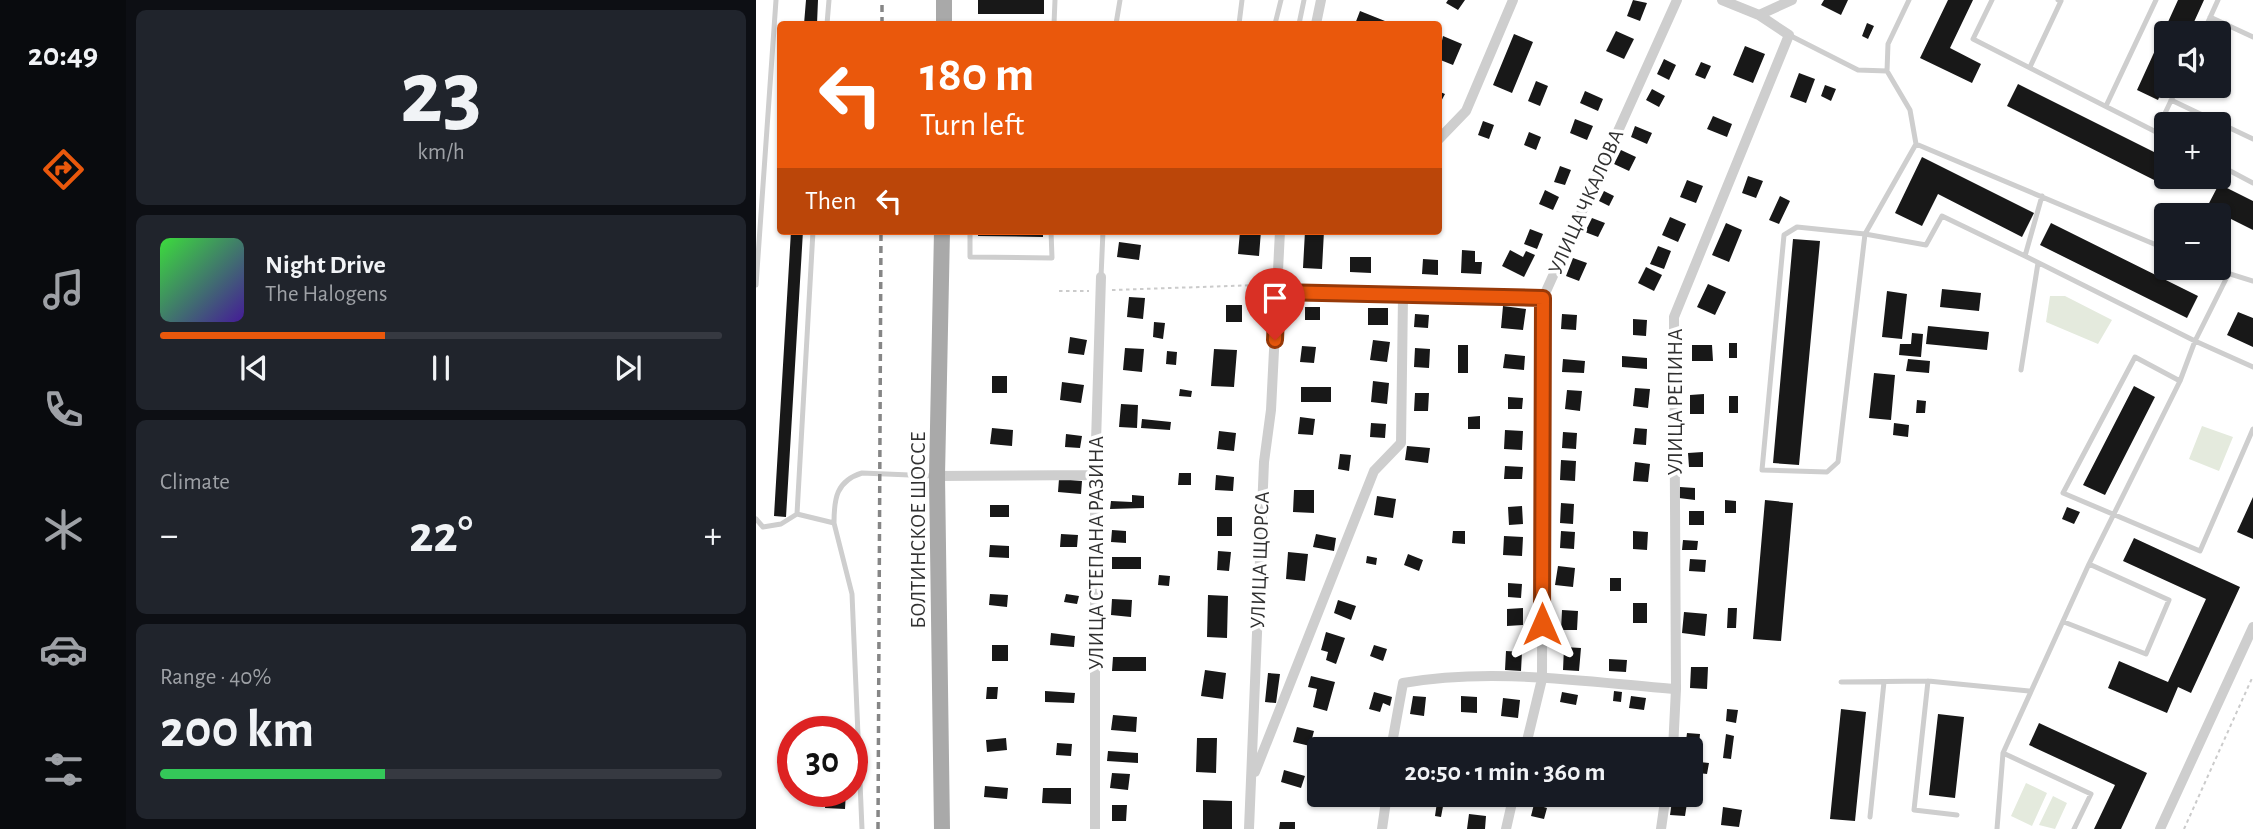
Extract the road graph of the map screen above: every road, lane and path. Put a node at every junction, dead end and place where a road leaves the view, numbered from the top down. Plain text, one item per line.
1 (776, 0) edge
2 (829, 0) edge
3 (944, 0) edge
4 (1055, 0) edge
5 (1120, 0) edge
6 (1242, 0) edge
7 (1281, 0) edge
8 (1304, 0) edge
9 (1321, 0) edge
10 (1513, 0) edge
11 (1677, 0) edge
12 (1722, 0) edge
13 (1792, 0) edge
14 (1909, 0) edge
15 (1992, 0) edge
16 (2058, 0) edge
17 (2156, 0) edge
18 (2218, 0) edge
19 (1759, 15) junction
20 (2210, 18) junction
21 (827, 21) edge
22 (944, 21) edge
23 (1054, 21) edge
24 (1116, 21) edge
25 (1239, 21) edge
26 (1276, 21) edge
27 (1300, 21) edge
28 (1317, 21) edge
29 (2209, 21) edge
30 (1789, 35) junction
31 (2253, 37) edge
32 (2030, 66) junction
33 (1886, 71) junction
34 (2171, 100) joint
35 (2106, 106) junction
36 (2165, 112) edge
37 (2154, 131) edge
38 (1442, 136) edge
39 (2253, 139) edge
40 (1916, 144) junction
41 (2231, 171) edge
42 (2253, 171) edge
43 (2251, 181) edge
44 (2042, 196) junction
45 (1865, 234) junction
46 (813, 235) edge
47 (942, 235) edge
48 (970, 235) edge
49 (1051, 235) edge
50 (1103, 235) edge
51 (1280, 235) edge
52 (2154, 244) edge
53 (2025, 256) junction
54 (2038, 263) junction
55 (2231, 276) edge
56 (1101, 277) joint
57 (2226, 280) edge
58 (2253, 281) edge
59 (756, 285) edge
60 (1101, 290) junction
61 (1059, 291) dead end
62 (1277, 292) junction
63 (1403, 296) junction
64 (1543, 298) junction
65 (2195, 341) junction
66 (2253, 367) edge
67 (2021, 370) dead end
68 (2180, 381) junction
69 (2253, 429) edge
70 (1095, 475) junction
71 (937, 476) junction
72 (797, 514) junction
73 (2113, 514) junction
74 (756, 519) edge
75 (834, 523) junction
76 (2089, 564) junction
77 (2064, 622) junction
78 (2253, 627) edge
79 (2253, 676) edge
80 (1542, 679) junction
81 (1928, 681) junction
82 (1841, 682) dead end
83 (1884, 682) junction
84 (1676, 689) junction
85 (2029, 691) junction
86 (1393, 737) edge
87 (1528, 737) edge
88 (1674, 737) edge
89 (2003, 753) junction
90 (1252, 781) junction
91 (1385, 807) edge
92 (1511, 807) edge
93 (1664, 807) edge
94 (1957, 815) dead end
95 (1870, 817) dead end
96 (862, 829) edge
97 (942, 829) edge
98 (1095, 829) edge
99 (1249, 829) edge
100 (1382, 829) edge
101 (1506, 829) edge
102 (1661, 829) edge
103 (1997, 829) edge
104 (2074, 829) edge
105 (2160, 829) edge
106 (2184, 829) edge

1 - 59 lane
2 - 21 lane
3 - 22 main road
4 - 23 lane
5 - 24 lane
6 - 25 lane
7 - 26 lane
8 - 27 lane
9 - 28 street
10 - 38 street
11 - 64 street, УЛИЦА ЧКАЛОВА
12 - 19 street
13 - 19 street
14 - 33 lane
15 - 32 lane
16 - 32 lane
17 - 35 lane
18 - 20 lane
19 - 30 street
20 - 29 lane
20 - 31 lane
30 - 33 lane
30 - 84 street, УЛИЦА РЕПИНА
32 - 35 lane
33 - 40 lane
34 - 36 lane
34 - 39 lane
35 - 37 lane
40 - 44 lane
40 - 45 lane
41 - 43 lane
42 - 43 lane
44 - 52 lane
44 - 53 lane
45 - 45 lane
45 - 53 lane
46 - 72 lane
47 - 71 main road, БОЛТИНСКОЕ ШОССЕ
48 - 49 lane
50 - 56 lane
51 - 62 street, УЛИЦА ЩОРСА
53 - 54 lane
54 - 65 lane
54 - 67 lane
55 - 58 lane
56 - 60 street, УЛИЦА СТЕПАНА РАЗИНА
57 - 65 lane
60 - 61 path
60 - 62 path
60 - 70 street, УЛИЦА СТЕПАНА РАЗИНА
62 - 63 street
62 - 90 street, УЛИЦА ЩОРСА
63 - 64 street
63 - 90 street
64 - 80 street, УЛИЦА ЧКАЛОВА
65 - 66 lane
65 - 68 lane
68 - 73 lane
68 - 73 lane
69 - 73 lane
70 - 71 street
70 - 98 street, УЛИЦА СТЕПАНА РАЗИНА
71 - 75 lane
71 - 97 main road, БОЛТИНСКОЕ ШОССЕ
72 - 74 lane
72 - 75 lane
73 - 76 lane
75 - 96 lane
76 - 77 lane
76 - 77 lane
77 - 85 lane
78 - 105 street
79 - 106 path
80 - 84 street
80 - 86 street
80 - 87 street, УЛИЦА ЧКАЛОВА
81 - 83 lane
81 - 85 lane
81 - 94 lane
82 - 83 lane
83 - 95 lane
84 - 88 street, УЛИЦА РЕПИНА
85 - 89 lane
89 - 103 lane
89 - 104 lane
90 - 99 street, УЛИЦА ЩОРСА
91 - 100 street
92 - 101 street
93 - 102 street

